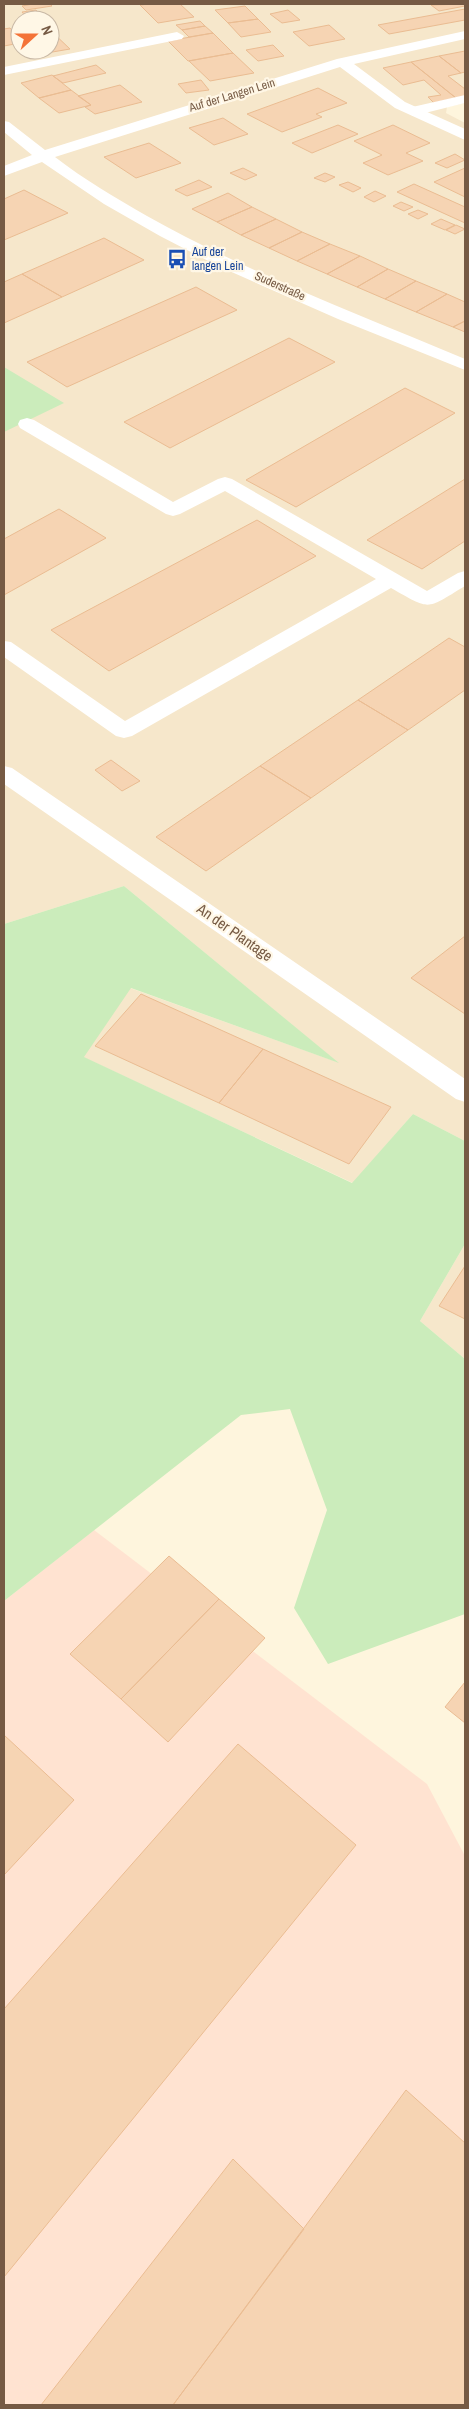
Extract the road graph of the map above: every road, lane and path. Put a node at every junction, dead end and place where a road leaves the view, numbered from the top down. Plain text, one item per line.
1 (465, 35) edge
2 (177, 36) dead end
3 (342, 62) junction
4 (4, 71) edge
5 (465, 99) edge
6 (413, 111) junction
7 (4, 125) edge
8 (465, 135) edge
9 (42, 157) junction
10 (4, 172) edge
11 (465, 366) edge
12 (27, 424) dead end
13 (465, 577) edge
14 (391, 580) junction
15 (4, 647) edge
16 (4, 773) edge
17 (465, 1092) edge

1 - 3 street, Auf der Langen Lein
2 - 4 street
3 - 6 street
3 - 9 street, Auf der Langen Lein
5 - 6 street
6 - 8 street
7 - 9 street, Suderstraße
9 - 10 street, Auf der Langen Lein
9 - 11 street, Suderstraße
12 - 14 street
13 - 14 street
14 - 15 street
16 - 17 street, An der Plantage

